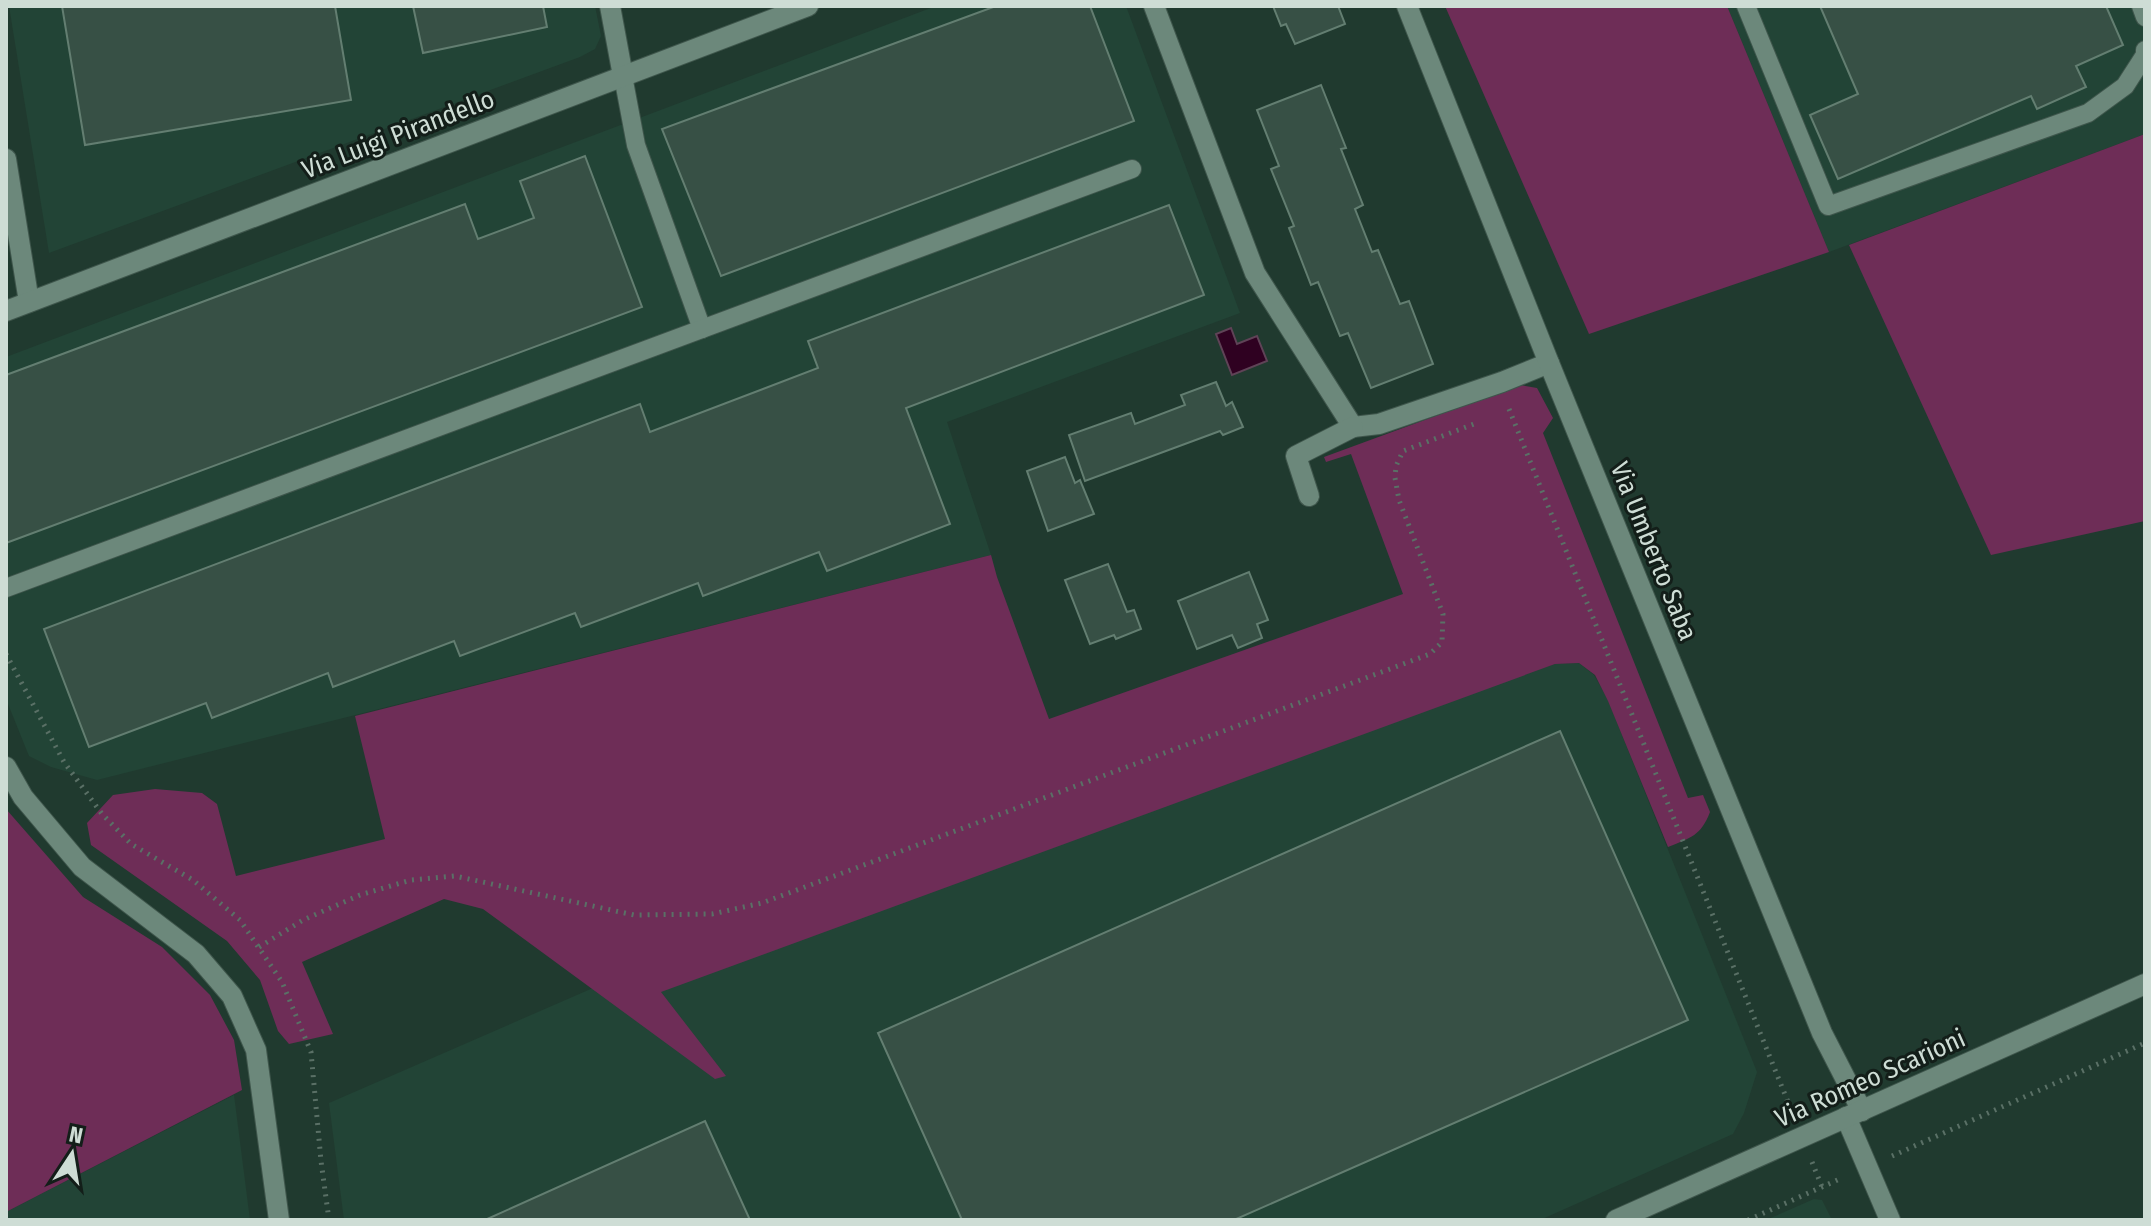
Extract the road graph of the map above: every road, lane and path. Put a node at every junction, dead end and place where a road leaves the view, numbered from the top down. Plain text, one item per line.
1 (610, 6) edge
2 (808, 6) edge
3 (1154, 6) edge
4 (1407, 6) edge
5 (1746, 6) edge
6 (2141, 6) edge
7 (2145, 17) edge
8 (2145, 50) edge
9 (623, 76) junction
10 (6, 159) edge
11 (1132, 169) dead end
12 (29, 302) junction
13 (6, 311) edge
14 (702, 329) junction
15 (1549, 363) junction
16 (1502, 382) junction
17 (1561, 391) junction
18 (1509, 410) junction
19 (1496, 415) dead end
20 (1483, 420) dead end
21 (1353, 427) junction
22 (1309, 496) dead end
23 (6, 588) edge
24 (6, 767) edge
25 (259, 947) dead end
26 (2145, 984) edge
27 (2145, 1043) edge
28 (1854, 1114) junction
29 (1802, 1137) junction
30 (1868, 1167) junction
31 (1822, 1187) junction
32 (279, 1220) edge
33 (1616, 1220) edge
34 (1748, 1220) edge
35 (1890, 1220) edge

1 - 9 street
2 - 9 street, Via Luigi Pirandello
3 - 21 street
4 - 15 street, Via Umberto Saba
5 - 8 lane
6 - 7 lane
9 - 12 street, Via Luigi Pirandello
9 - 14 lane
10 - 12 street
11 - 14 lane
12 - 13 street, Via Luigi Pirandello
14 - 23 lane
15 - 16 street
15 - 17 street, Via Umberto Saba
16 - 18 path
16 - 21 street
17 - 18 path
17 - 28 street, Via Umberto Saba
18 - 19 path
18 - 29 path
20 - 25 path
21 - 22 street
24 - 32 street
26 - 28 street, Via Romeo Scarioni
27 - 30 path
28 - 29 street, Via Romeo Scarioni
28 - 30 street, Via Umberto Saba
29 - 31 path
29 - 33 street, Via Romeo Scarioni
30 - 31 path
30 - 35 street, Via Umberto Saba
31 - 34 path

